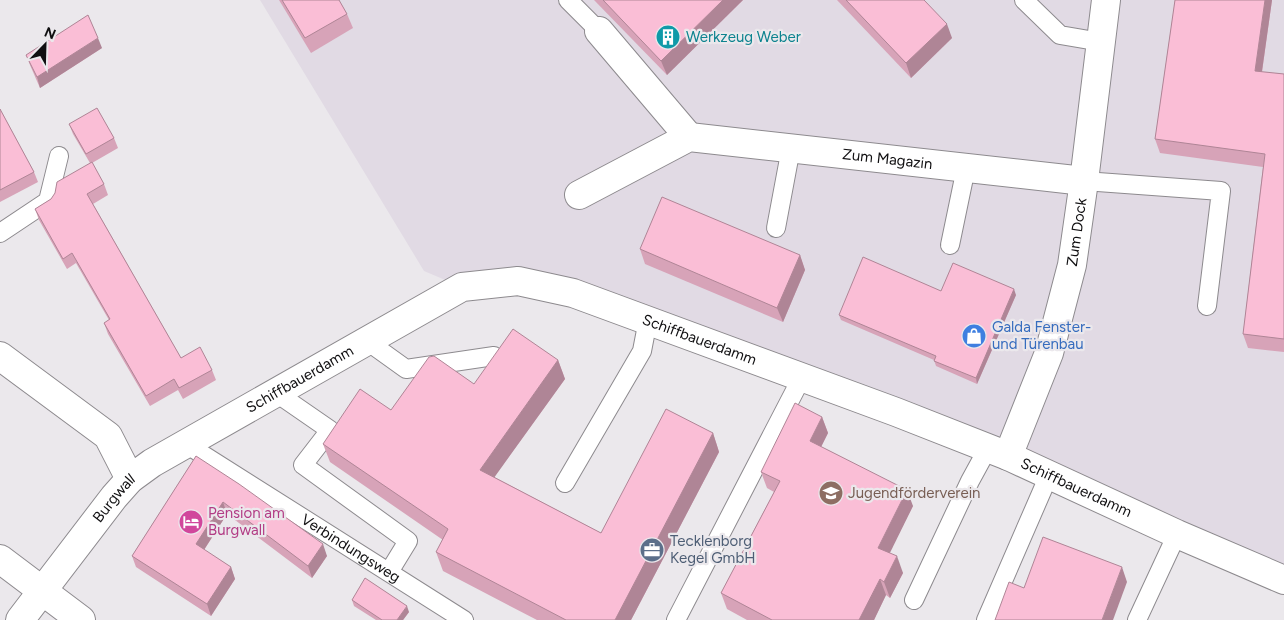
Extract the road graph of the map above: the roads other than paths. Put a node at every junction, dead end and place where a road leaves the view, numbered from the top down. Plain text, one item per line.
1 (568, 0) edge
2 (1024, 0) edge
3 (1106, 0) edge
4 (599, 31) joint
5 (1101, 42) junction
6 (689, 137) junction
7 (791, 148) junction
8 (59, 156) dead end
9 (966, 168) junction
10 (1084, 181) junction
11 (579, 195) dead end
12 (776, 228) dead end
13 (0, 233) edge
14 (950, 245) dead end
15 (1207, 306) dead end
16 (648, 320) junction
17 (367, 342) junction
18 (0, 356) edge
19 (494, 356) edge
20 (802, 377) junction
21 (275, 392) junction
22 (186, 444) junction
23 (998, 452) junction
24 (1049, 475) junction
25 (130, 479) junction
26 (565, 483) dead end
27 (1177, 534) junction
28 (0, 559) edge
29 (389, 572) junction
30 (1284, 580) edge
31 (42, 590) junction
32 (914, 600) dead end
33 (20, 620) edge
34 (81, 620) edge
35 (464, 620) edge
36 (676, 620) edge
37 (986, 620) edge
38 (1138, 620) edge

1 - 4 lane
2 - 5 lane
3 - 5 street, Zum Dock
4 - 6 street
5 - 10 street, Zum Dock
6 - 7 street, Zum Magazin
6 - 11 street
7 - 9 street, Zum Magazin
7 - 12 lane
8 - 13 lane
9 - 10 street, Zum Magazin
9 - 14 lane
10 - 15 lane
10 - 23 street, Zum Dock
16 - 17 street, Schiffbauerdamm
16 - 20 street, Schiffbauerdamm
16 - 26 lane
17 - 19 lane
17 - 21 street, Schiffbauerdamm
18 - 25 street, Burgwall
20 - 23 street, Schiffbauerdamm
20 - 36 lane
21 - 22 street, Schiffbauerdamm
21 - 29 lane
22 - 25 street, Schiffbauerdamm
22 - 29 lane, Verbindungsweg
23 - 24 street, Schiffbauerdamm
23 - 32 lane
24 - 27 street, Schiffbauerdamm
24 - 37 lane
25 - 31 street, Burgwall
27 - 30 street, Schiffbauerdamm
27 - 38 lane
28 - 31 street
29 - 35 lane, Verbindungsweg
31 - 33 street, Burgwall
31 - 34 street

